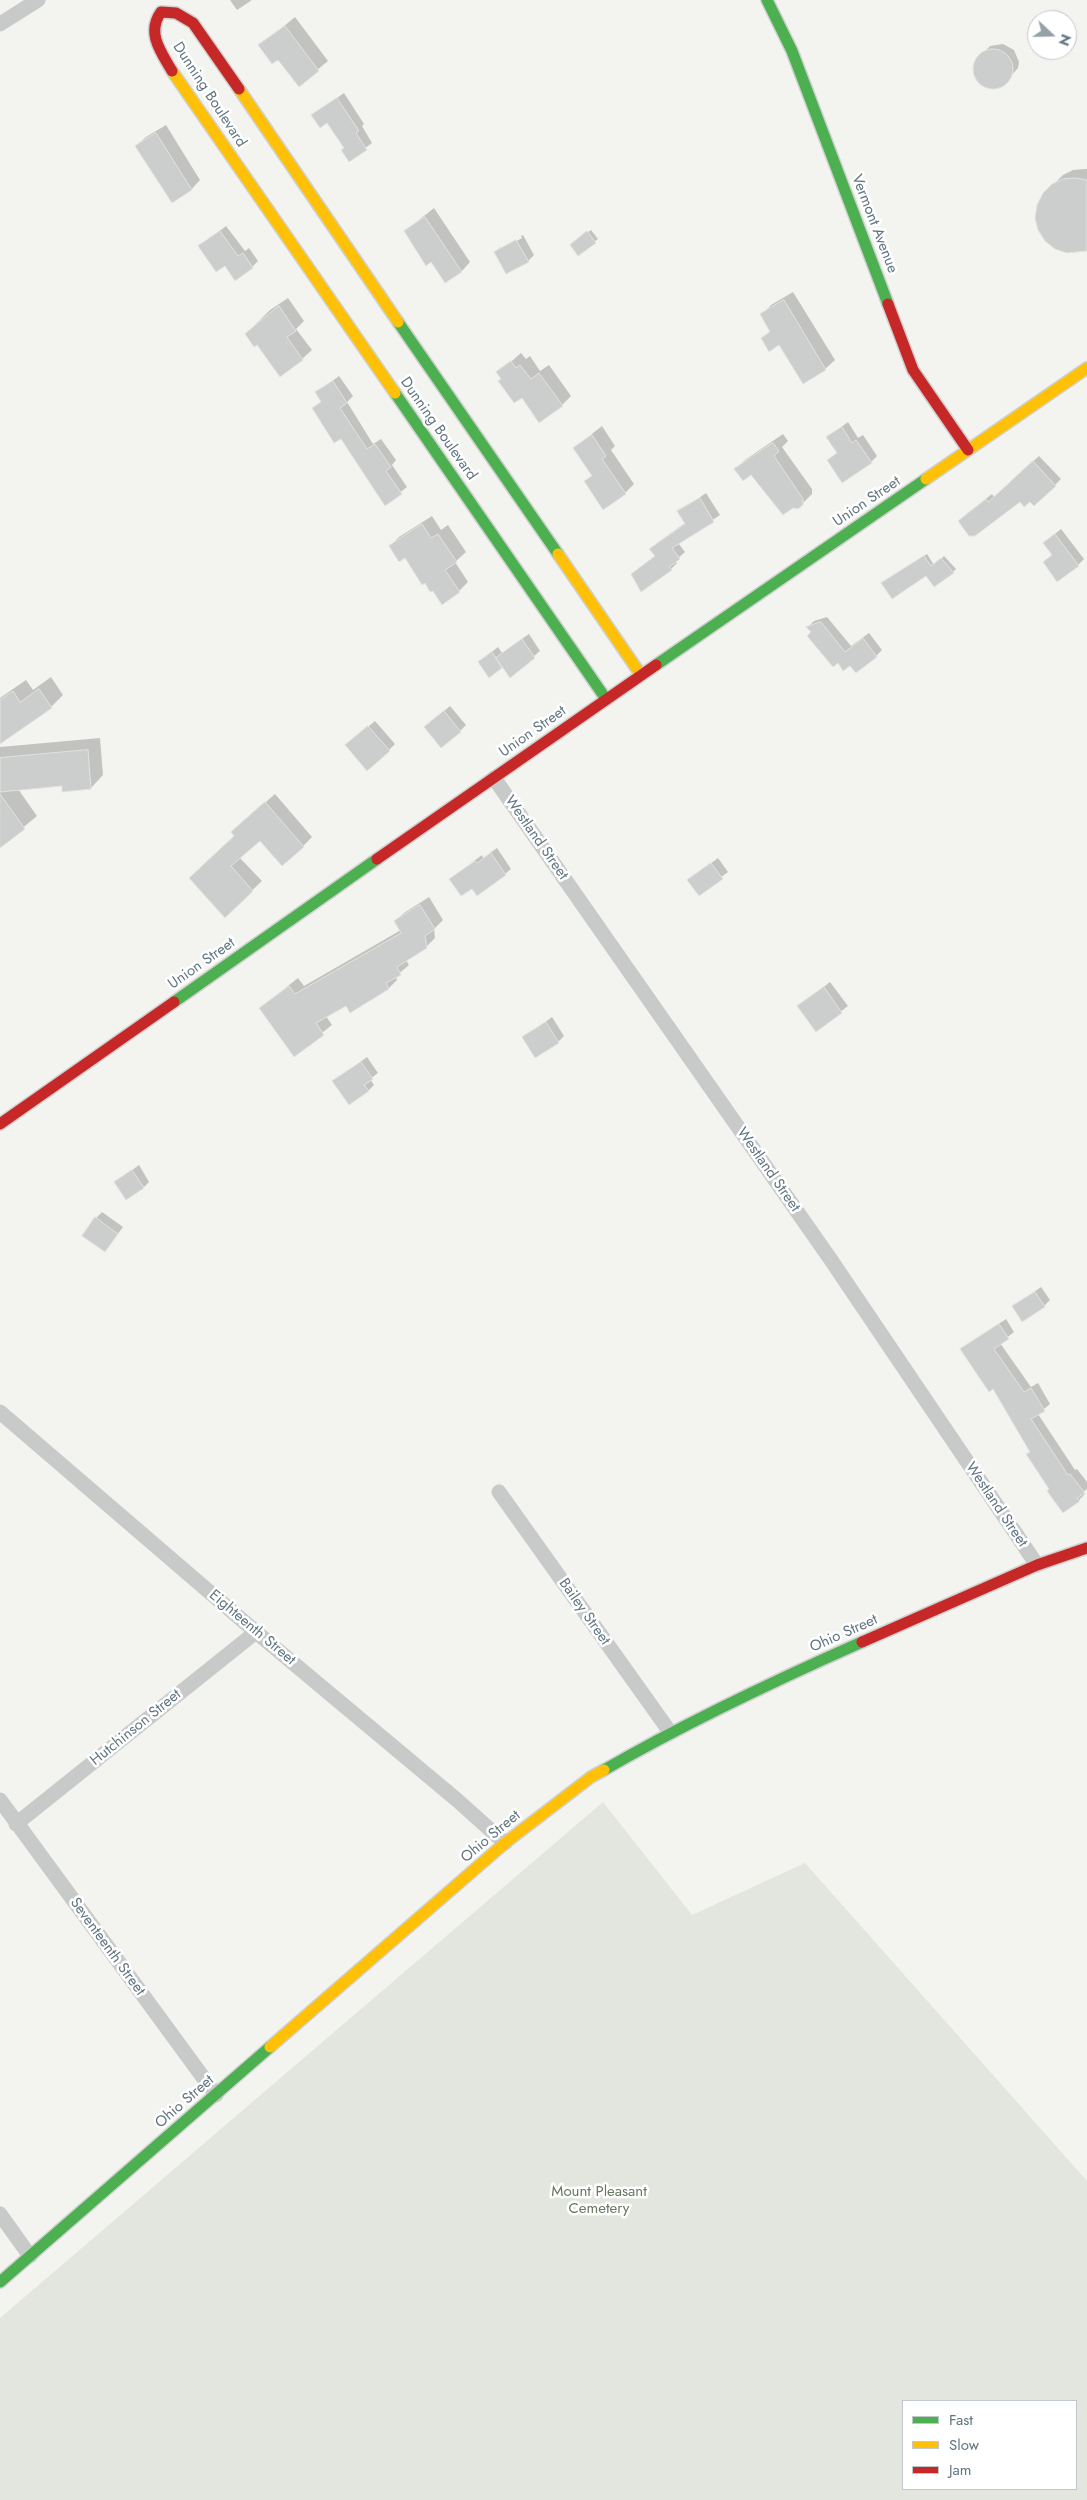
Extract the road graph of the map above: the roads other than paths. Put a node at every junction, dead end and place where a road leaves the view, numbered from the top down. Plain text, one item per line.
1 (38, 0) edge
2 (767, 0) edge
3 (0, 24) edge
4 (1087, 368) edge
5 (968, 450) junction
6 (641, 675) junction
7 (606, 699) junction
8 (494, 778) junction
9 (0, 1124) edge
10 (0, 1412) edge
11 (499, 1492) dead end
12 (1087, 1548) edge
13 (1037, 1565) junction
14 (256, 1632) junction
15 (670, 1732) junction
16 (0, 1800) edge
17 (16, 1824) junction
18 (505, 1844) junction
19 (216, 2095) junction
20 (0, 2214) edge
21 (30, 2256) junction
22 (0, 2282) edge

1 - 3 street
2 - 5 street, Vermont Avenue
4 - 5 street, Union Street
5 - 6 street, Union Street
6 - 7 street, Union Street
6 - 7 street, Dunning Boulevard
7 - 8 street, Union Street
8 - 9 street, Union Street
8 - 13 street, Westland Street
10 - 14 street, Eighteenth Street
11 - 15 street, Bailey Street
12 - 13 street, Ohio Street
13 - 15 street, Ohio Street
14 - 17 street, Hutchinson Street
14 - 18 street, Eighteenth Street
15 - 18 street, Ohio Street
16 - 17 street, Seventeenth Street
17 - 19 street, Seventeenth Street
18 - 19 street, Ohio Street
19 - 21 street, Ohio Street
20 - 21 street
21 - 22 street, Ohio Street

